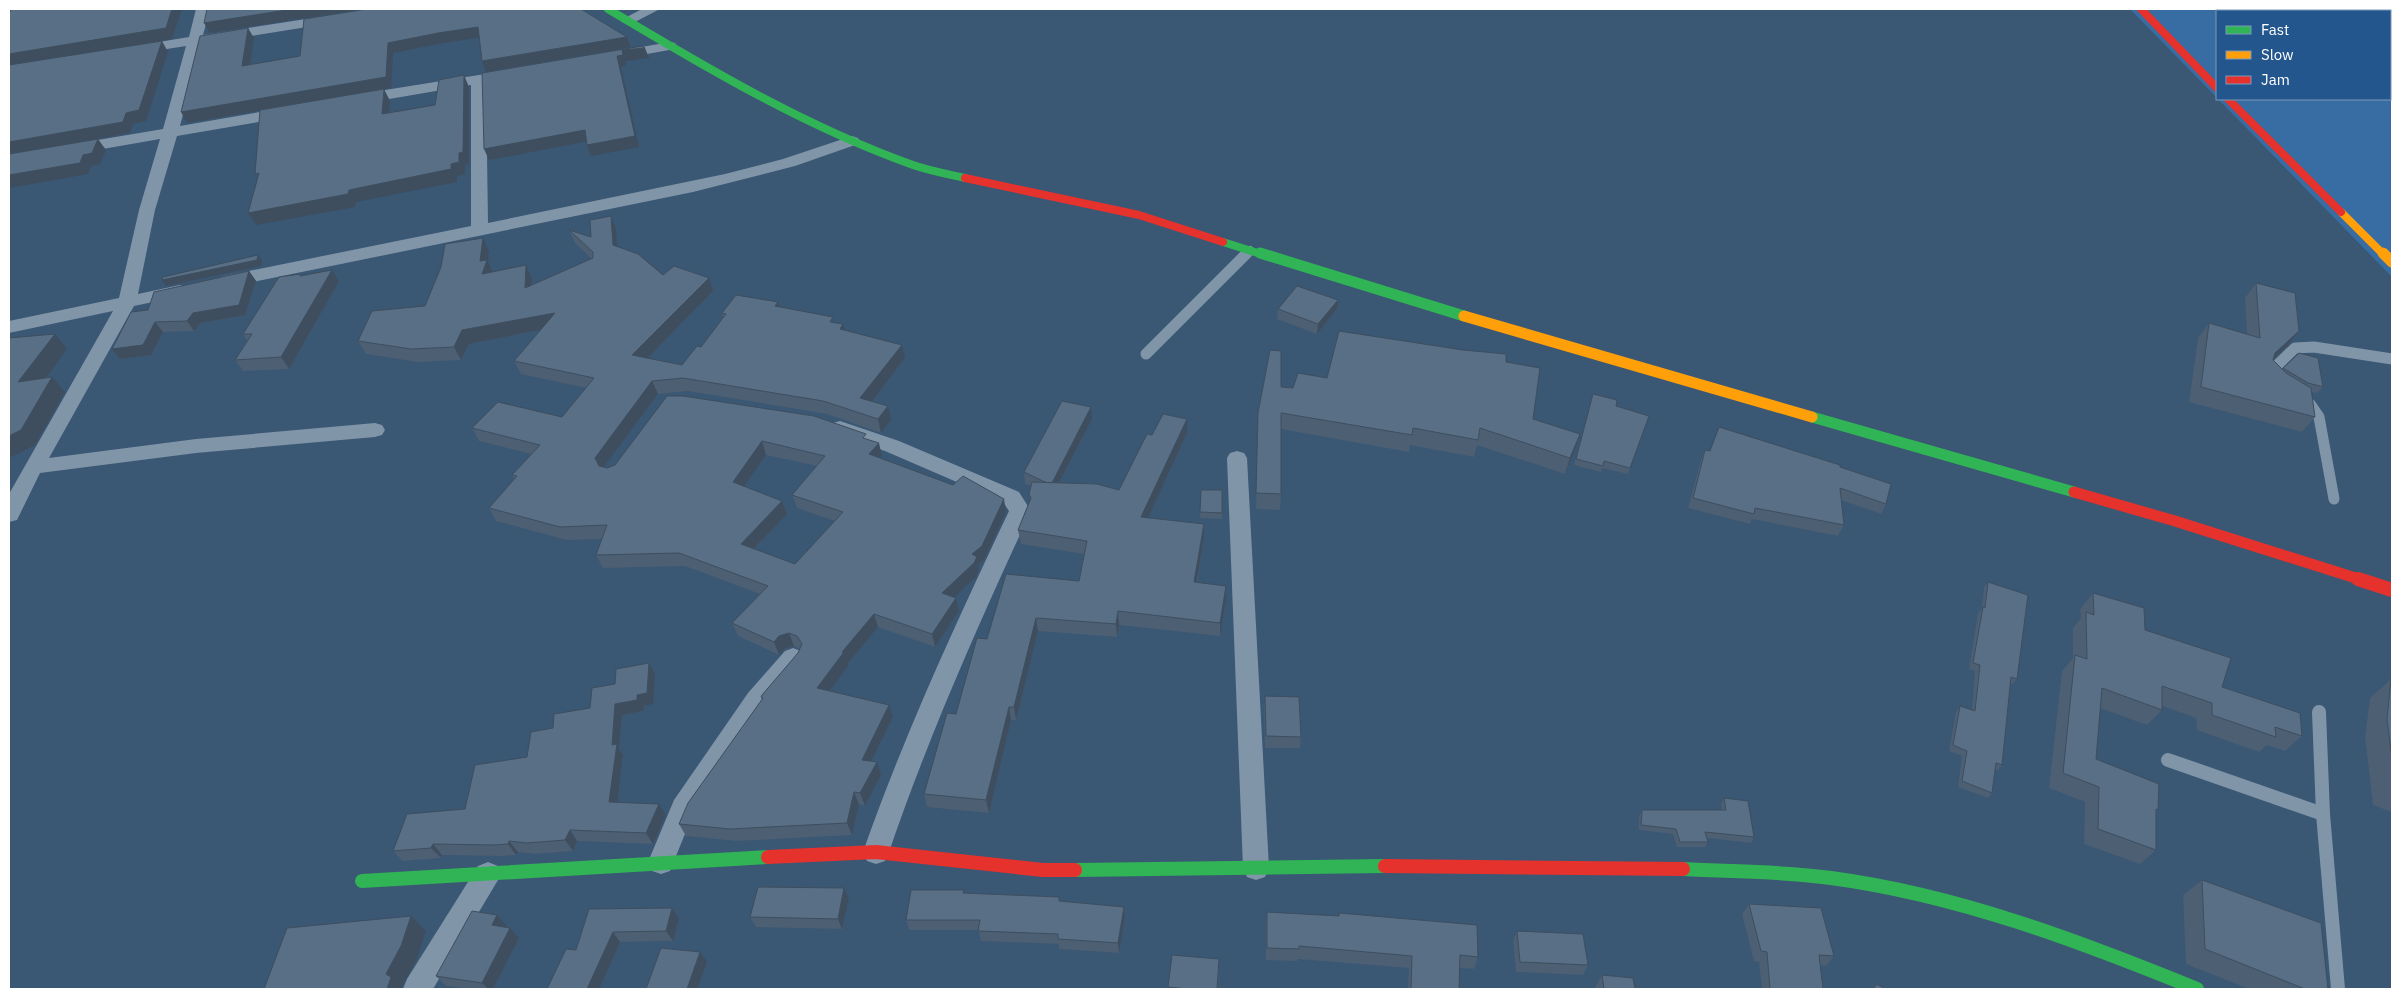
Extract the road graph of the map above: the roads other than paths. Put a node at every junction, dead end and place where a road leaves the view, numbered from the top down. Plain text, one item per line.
1 (203, 9) edge
2 (608, 9) edge
3 (653, 9) edge
4 (2141, 9) edge
5 (350, 16) edge
6 (628, 20) junction
7 (194, 40) junction
8 (670, 46) junction
9 (125, 52) edge
10 (608, 57) edge
11 (524, 71) edge
12 (478, 79) junction
13 (2216, 87) edge
14 (2229, 100) edge
15 (341, 102) edge
16 (303, 109) edge
17 (170, 132) junction
18 (852, 141) junction
19 (56, 152) edge
20 (480, 230) junction
21 (1250, 250) junction
22 (2392, 262) edge
23 (127, 302) junction
24 (9, 327) edge
25 (1146, 354) dead end
26 (2392, 359) edge
27 (2276, 384) edge
28 (2293, 394) edge
29 (820, 421) edge
30 (375, 430) dead end
31 (1238, 458) dead end
32 (33, 467) junction
33 (2334, 499) dead end
34 (11, 505) edge
35 (2392, 590) edge
36 (793, 658) edge
37 (2318, 712) dead end
38 (2168, 760) dead end
39 (2323, 814) junction
40 (876, 852) junction
41 (661, 862) junction
42 (1256, 868) junction
43 (488, 875) junction
44 (362, 881) dead end
45 (416, 989) edge
46 (2196, 989) edge
47 (2338, 989) edge

1 - 7 street
2 - 6 street
3 - 6 street
4 - 13 street
5 - 7 street
6 - 8 street
7 - 9 street
7 - 17 street
8 - 10 street
8 - 18 street
11 - 12 street
12 - 15 street
12 - 20 street
14 - 22 street
16 - 17 street
17 - 19 street
17 - 23 street
18 - 20 street
18 - 21 street
20 - 23 street
21 - 25 lane
21 - 35 street
23 - 24 street
23 - 32 street
26 - 27 lane
28 - 33 lane
29 - 40 street
30 - 32 street
31 - 42 street
32 - 34 street
36 - 41 street
37 - 39 lane
38 - 39 lane
39 - 47 lane
40 - 41 street
40 - 42 street
41 - 43 street
42 - 46 street
43 - 44 street
43 - 45 street

